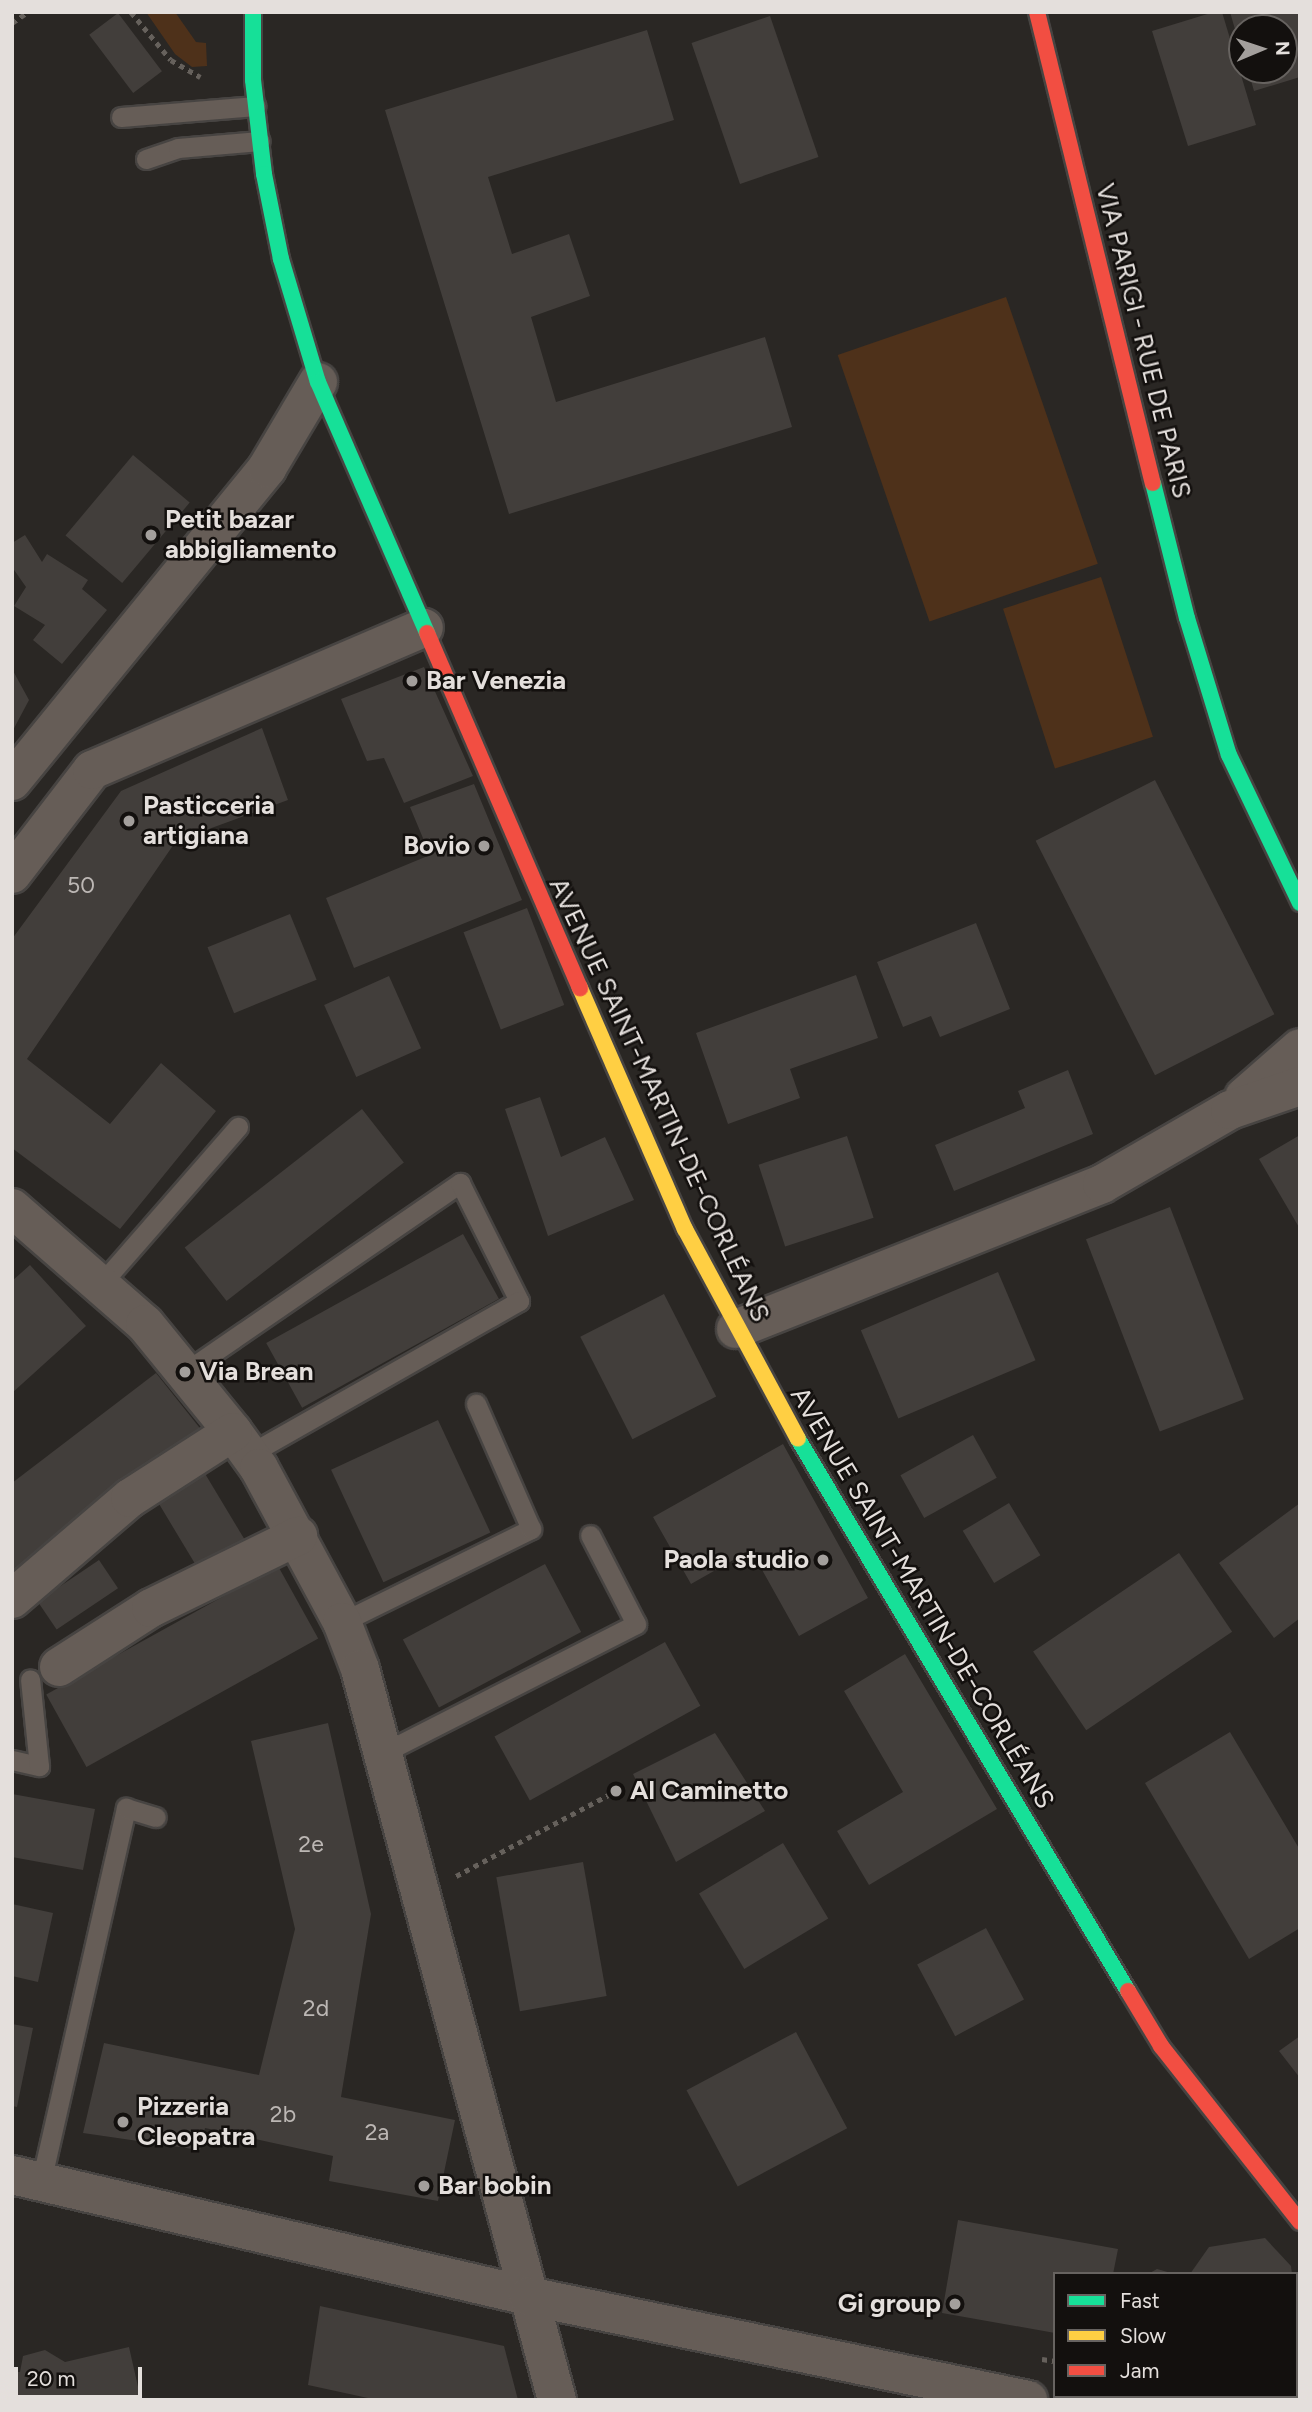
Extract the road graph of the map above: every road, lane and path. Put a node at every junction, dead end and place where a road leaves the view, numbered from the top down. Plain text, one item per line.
1 (28, 12) edge
2 (131, 12) edge
3 (253, 12) edge
4 (1037, 12) edge
5 (12, 23) edge
6 (253, 80) junction
7 (256, 106) junction
8 (121, 117) dead end
9 (260, 141) junction
10 (146, 159) dead end
11 (318, 382) junction
12 (424, 628) junction
13 (1208, 680) junction
14 (1242, 736) dead end
15 (12, 781) edge
16 (12, 874) edge
17 (1300, 903) edge
18 (1300, 1048) edge
19 (1300, 1086) edge
20 (1230, 1110) junction
21 (238, 1127) dead end
22 (12, 1208) edge
23 (100, 1285) junction
24 (736, 1329) junction
25 (185, 1373) junction
26 (476, 1404) dead end
27 (241, 1443) junction
28 (590, 1535) dead end
29 (299, 1536) junction
30 (12, 1599) edge
31 (342, 1622) junction
32 (45, 1673) joint
33 (383, 1753) junction
34 (12, 1760) edge
35 (616, 1791) dead end
36 (156, 1817) dead end
37 (421, 1895) junction
38 (26, 2179) edge
39 (1300, 2222) edge
40 (528, 2296) junction
41 (557, 2400) edge
42 (1028, 2400) edge

1 - 5 path
2 - 6 path
3 - 6 street, AVENUE SAINT-MARTIN-DE-CORLÉANS
4 - 13 street, VIA PARIGI - RUE DE PARIS
6 - 7 street, AVENUE SAINT-MARTIN-DE-CORLÉANS
7 - 8 lane
7 - 9 street, AVENUE SAINT-MARTIN-DE-CORLÉANS
9 - 10 lane
9 - 11 street, AVENUE SAINT-MARTIN-DE-CORLÉANS
11 - 12 street, AVENUE SAINT-MARTIN-DE-CORLÉANS
11 - 15 street
12 - 16 street
12 - 24 street, AVENUE SAINT-MARTIN-DE-CORLÉANS
13 - 14 street, VIA PARIGI - RUE DE PARIS
13 - 17 street, VIA PARIGI - RUE DE PARIS
18 - 20 street
19 - 20 street
20 - 24 street
21 - 23 lane
22 - 23 street
23 - 25 street
24 - 39 street, AVENUE SAINT-MARTIN-DE-CORLÉANS
25 - 27 street
25 - 27 lane
26 - 31 lane
27 - 29 street
27 - 30 street
28 - 33 lane
29 - 31 street
29 - 32 street
31 - 33 street
32 - 34 lane
33 - 37 street
35 - 37 path
36 - 38 lane
37 - 40 street
38 - 40 street
40 - 41 street
40 - 42 street

